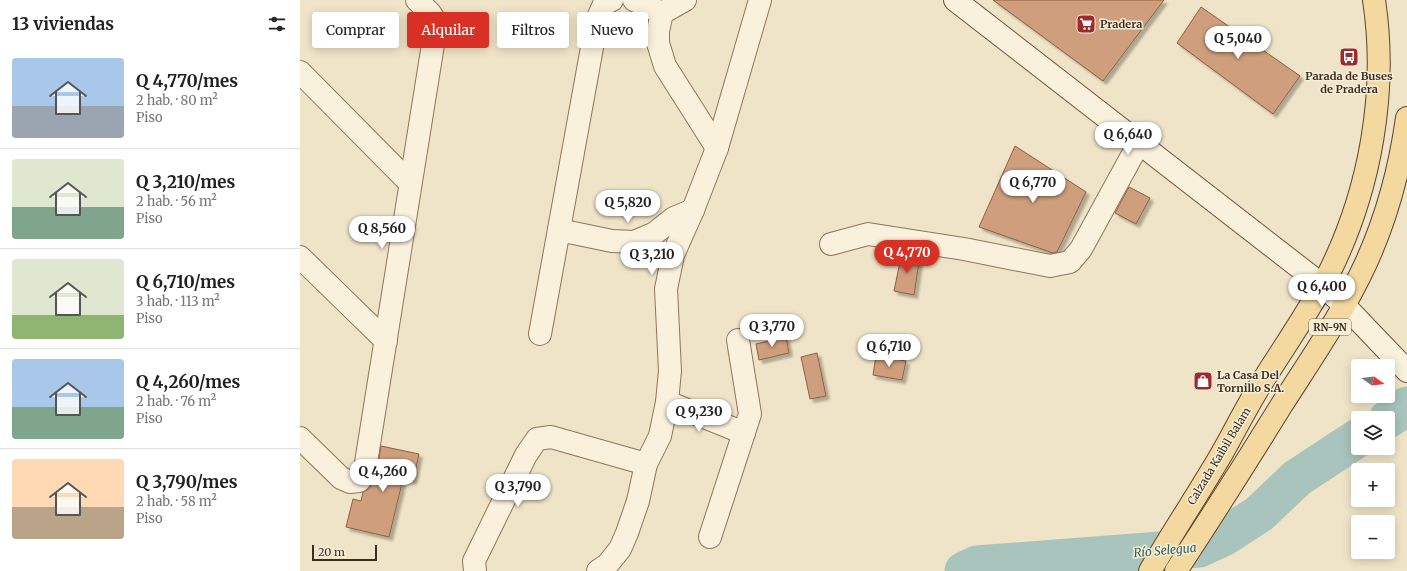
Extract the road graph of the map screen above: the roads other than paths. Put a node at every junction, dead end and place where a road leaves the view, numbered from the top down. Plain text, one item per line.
1 (417, 0) edge
2 (612, 0) edge
3 (634, 0) edge
4 (685, 0) edge
5 (760, 0) edge
6 (955, 0) edge
7 (1374, 0) edge
8 (662, 13) junction
9 (300, 72) edge
10 (1407, 118) edge
11 (1139, 143) junction
12 (717, 148) junction
13 (410, 183) junction
14 (693, 210) junction
15 (559, 230) junction
16 (831, 244) dead end
17 (300, 257) edge
18 (1322, 285) junction
19 (1344, 305) junction
20 (540, 334) dead end
21 (738, 340) dead end
22 (386, 341) junction
23 (1407, 371) edge
24 (667, 402) junction
25 (744, 433) junction
26 (300, 438) edge
27 (646, 464) junction
28 (710, 537) dead end
29 (475, 571) edge
30 (598, 571) edge
31 (1150, 571) edge
32 (1176, 571) edge

1 - 13 street
2 - 15 street
3 - 8 street
4 - 8 street
5 - 12 street
6 - 11 street
7 - 18 main road, Calzada Kaibil Balam / RN-9N
8 - 12 street
9 - 13 street
10 - 19 main road, RN-9N
11 - 16 street
11 - 18 street
12 - 14 street
13 - 22 street
14 - 15 street
14 - 24 street
15 - 20 street
17 - 22 street
18 - 19 street
18 - 31 main road, Calzada Kaibil Balam / RN-9N
19 - 23 street
19 - 32 main road, RN-9N
21 - 25 street
22 - 26 street
24 - 25 street
24 - 27 street
25 - 28 street
27 - 29 street
27 - 30 street

